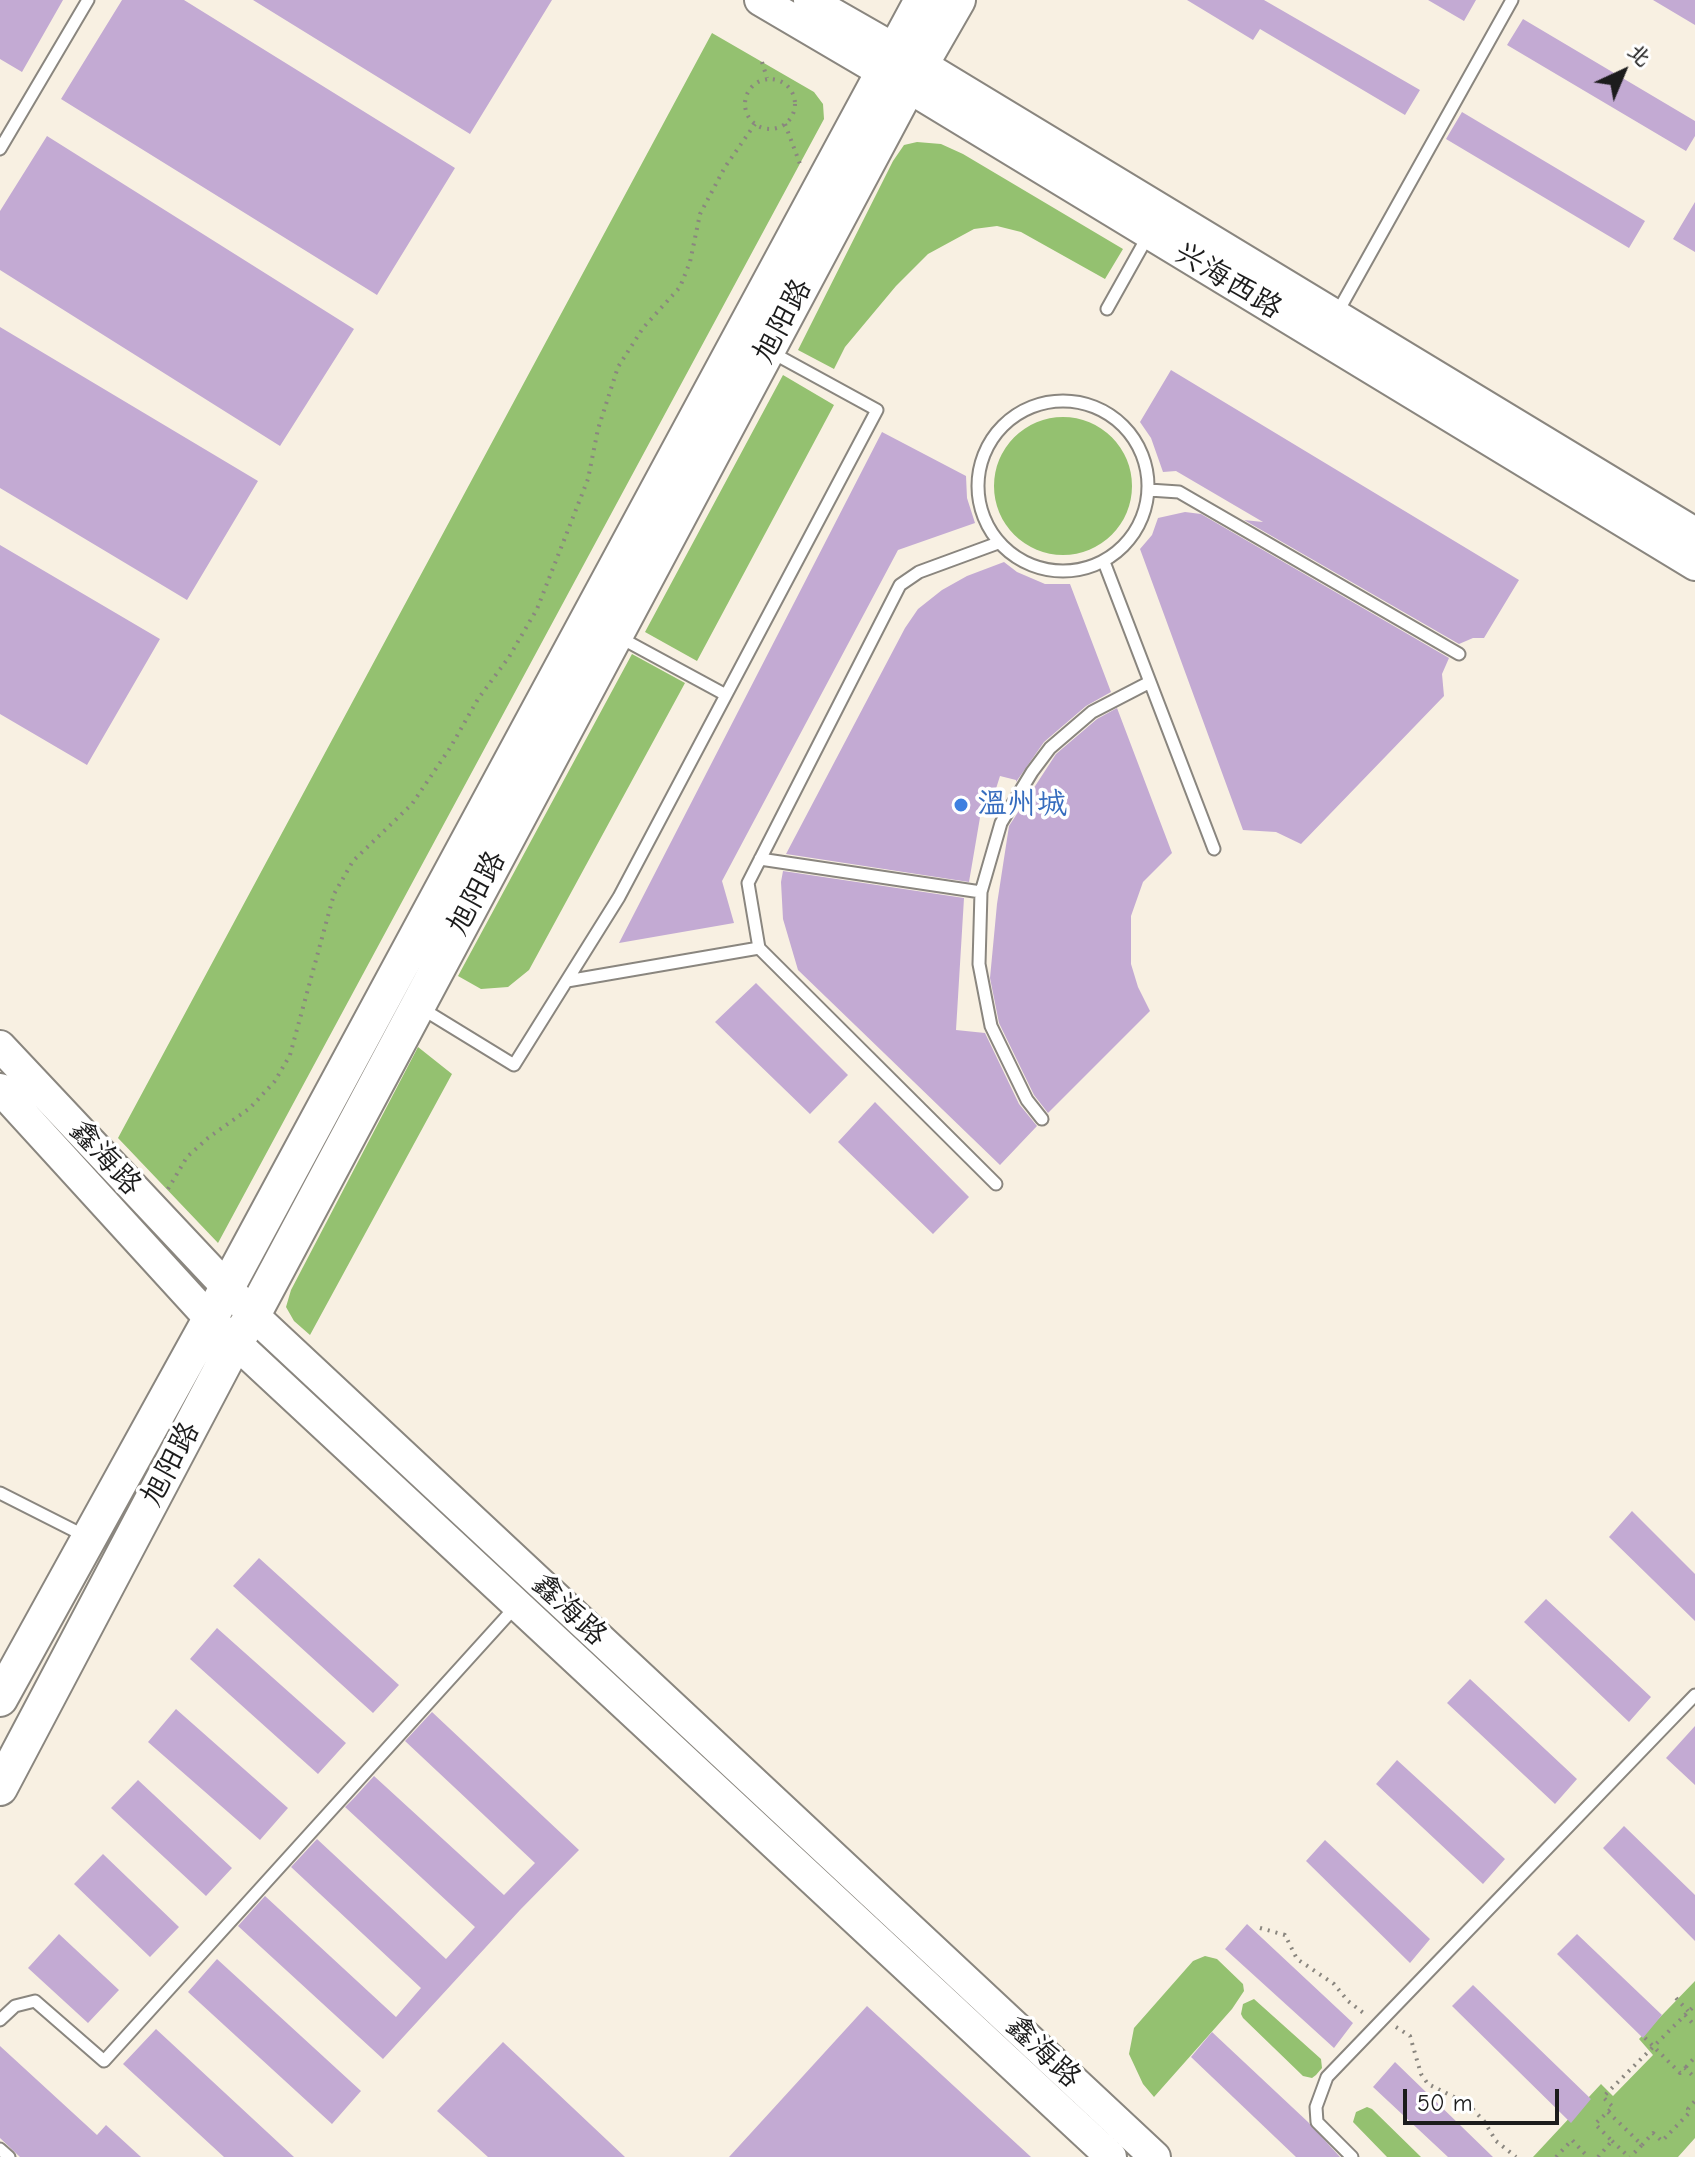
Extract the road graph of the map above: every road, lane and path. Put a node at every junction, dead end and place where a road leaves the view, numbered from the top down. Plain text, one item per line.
1 (88, 0) edge
2 (760, 0) edge
3 (809, 0) edge
4 (922, 0) edge
5 (958, 0) edge
6 (1512, 0) edge
7 (762, 62) dead end
8 (902, 68) junction
9 (768, 79) junction
10 (755, 124) junction
11 (785, 124) junction
12 (0, 149) edge
13 (800, 164) dead end
14 (1149, 233) junction
15 (1107, 309) dead end
16 (1335, 315) junction
17 (767, 350) junction
18 (1149, 490) junction
19 (1695, 533) edge
20 (998, 543) junction
21 (1104, 562) junction
22 (1695, 565) edge
23 (615, 635) junction
24 (1459, 654) dead end
25 (1150, 682) junction
26 (726, 695) junction
27 (1214, 849) dead end
28 (760, 859) junction
29 (981, 892) junction
30 (759, 948) junction
31 (567, 981) junction
32 (417, 1006) junction
33 (0, 1046) edge
34 (0, 1089) edge
35 (1042, 1119) dead end
36 (996, 1184) dead end
37 (173, 1199) dead end
38 (227, 1289) junction
39 (210, 1319) junction
40 (244, 1329) junction
41 (0, 1493) edge
42 (89, 1538) junction
43 (518, 1604) junction
44 (1695, 1695) edge
45 (0, 1699) edge
46 (0, 1788) edge
47 (1260, 1928) dead end
48 (1676, 1998) dead end
49 (1695, 2005) edge
50 (1687, 2013) junction
51 (0, 2020) edge
52 (1379, 2023) junction
53 (1695, 2026) edge
54 (1645, 2038) dead end
55 (1654, 2046) junction
56 (1695, 2057) edge
57 (1685, 2068) junction
58 (1695, 2078) edge
59 (1695, 2101) edge
60 (1608, 2112) junction
61 (1612, 2141) junction
62 (1642, 2145) junction
63 (0, 2149) edge
64 (9, 2157) edge
65 (1111, 2157) edge
66 (1155, 2157) edge
67 (1352, 2157) edge
68 (1516, 2157) edge
69 (1556, 2157) edge
70 (1588, 2157) edge
71 (1598, 2157) edge
72 (1629, 2157) edge

1 - 12 lane
2 - 8 street, 兴海西路
3 - 8 street, 兴海西路
4 - 8 main road, 旭阳路
5 - 8 main road, 旭阳路
6 - 16 lane
7 - 9 path
8 - 14 street, 兴海西路
8 - 16 street, 兴海西路
8 - 17 main road, 旭阳路
8 - 38 main road, 旭阳路
9 - 10 path
9 - 11 path
10 - 11 path
10 - 37 path
11 - 13 path
14 - 15 lane
14 - 22 street, 兴海西路
16 - 19 street, 兴海西路
17 - 23 main road, 旭阳路
17 - 26 lane
18 - 20 lane
18 - 21 lane
18 - 24 lane
20 - 21 lane
20 - 28 lane
21 - 25 lane
23 - 26 lane
23 - 32 main road, 旭阳路
25 - 27 lane
25 - 29 lane
26 - 31 lane
28 - 29 lane
28 - 30 lane
29 - 35 lane
30 - 31 lane
30 - 36 lane
31 - 32 lane
32 - 40 main road, 旭阳路
33 - 38 street, 鑫海路
34 - 39 street, 鑫海路
38 - 39 main road, 旭阳路
38 - 40 street, 鑫海路
39 - 40 street, 鑫海路
39 - 42 main road, 旭阳路
40 - 43 street, 鑫海路
40 - 46 main road, 旭阳路
40 - 66 street, 鑫海路
41 - 42 lane
42 - 45 main road, 旭阳路
43 - 51 lane
43 - 65 street, 鑫海路
44 - 52 lane
47 - 52 path
48 - 50 path
49 - 50 path
50 - 53 path
50 - 55 path
52 - 67 lane
52 - 68 path
54 - 55 path
55 - 57 path
55 - 60 path
56 - 57 path
57 - 58 path
59 - 62 path
60 - 61 path
60 - 62 path
61 - 71 path
61 - 72 path
62 - 72 path
63 - 64 lane
69 - 70 path

